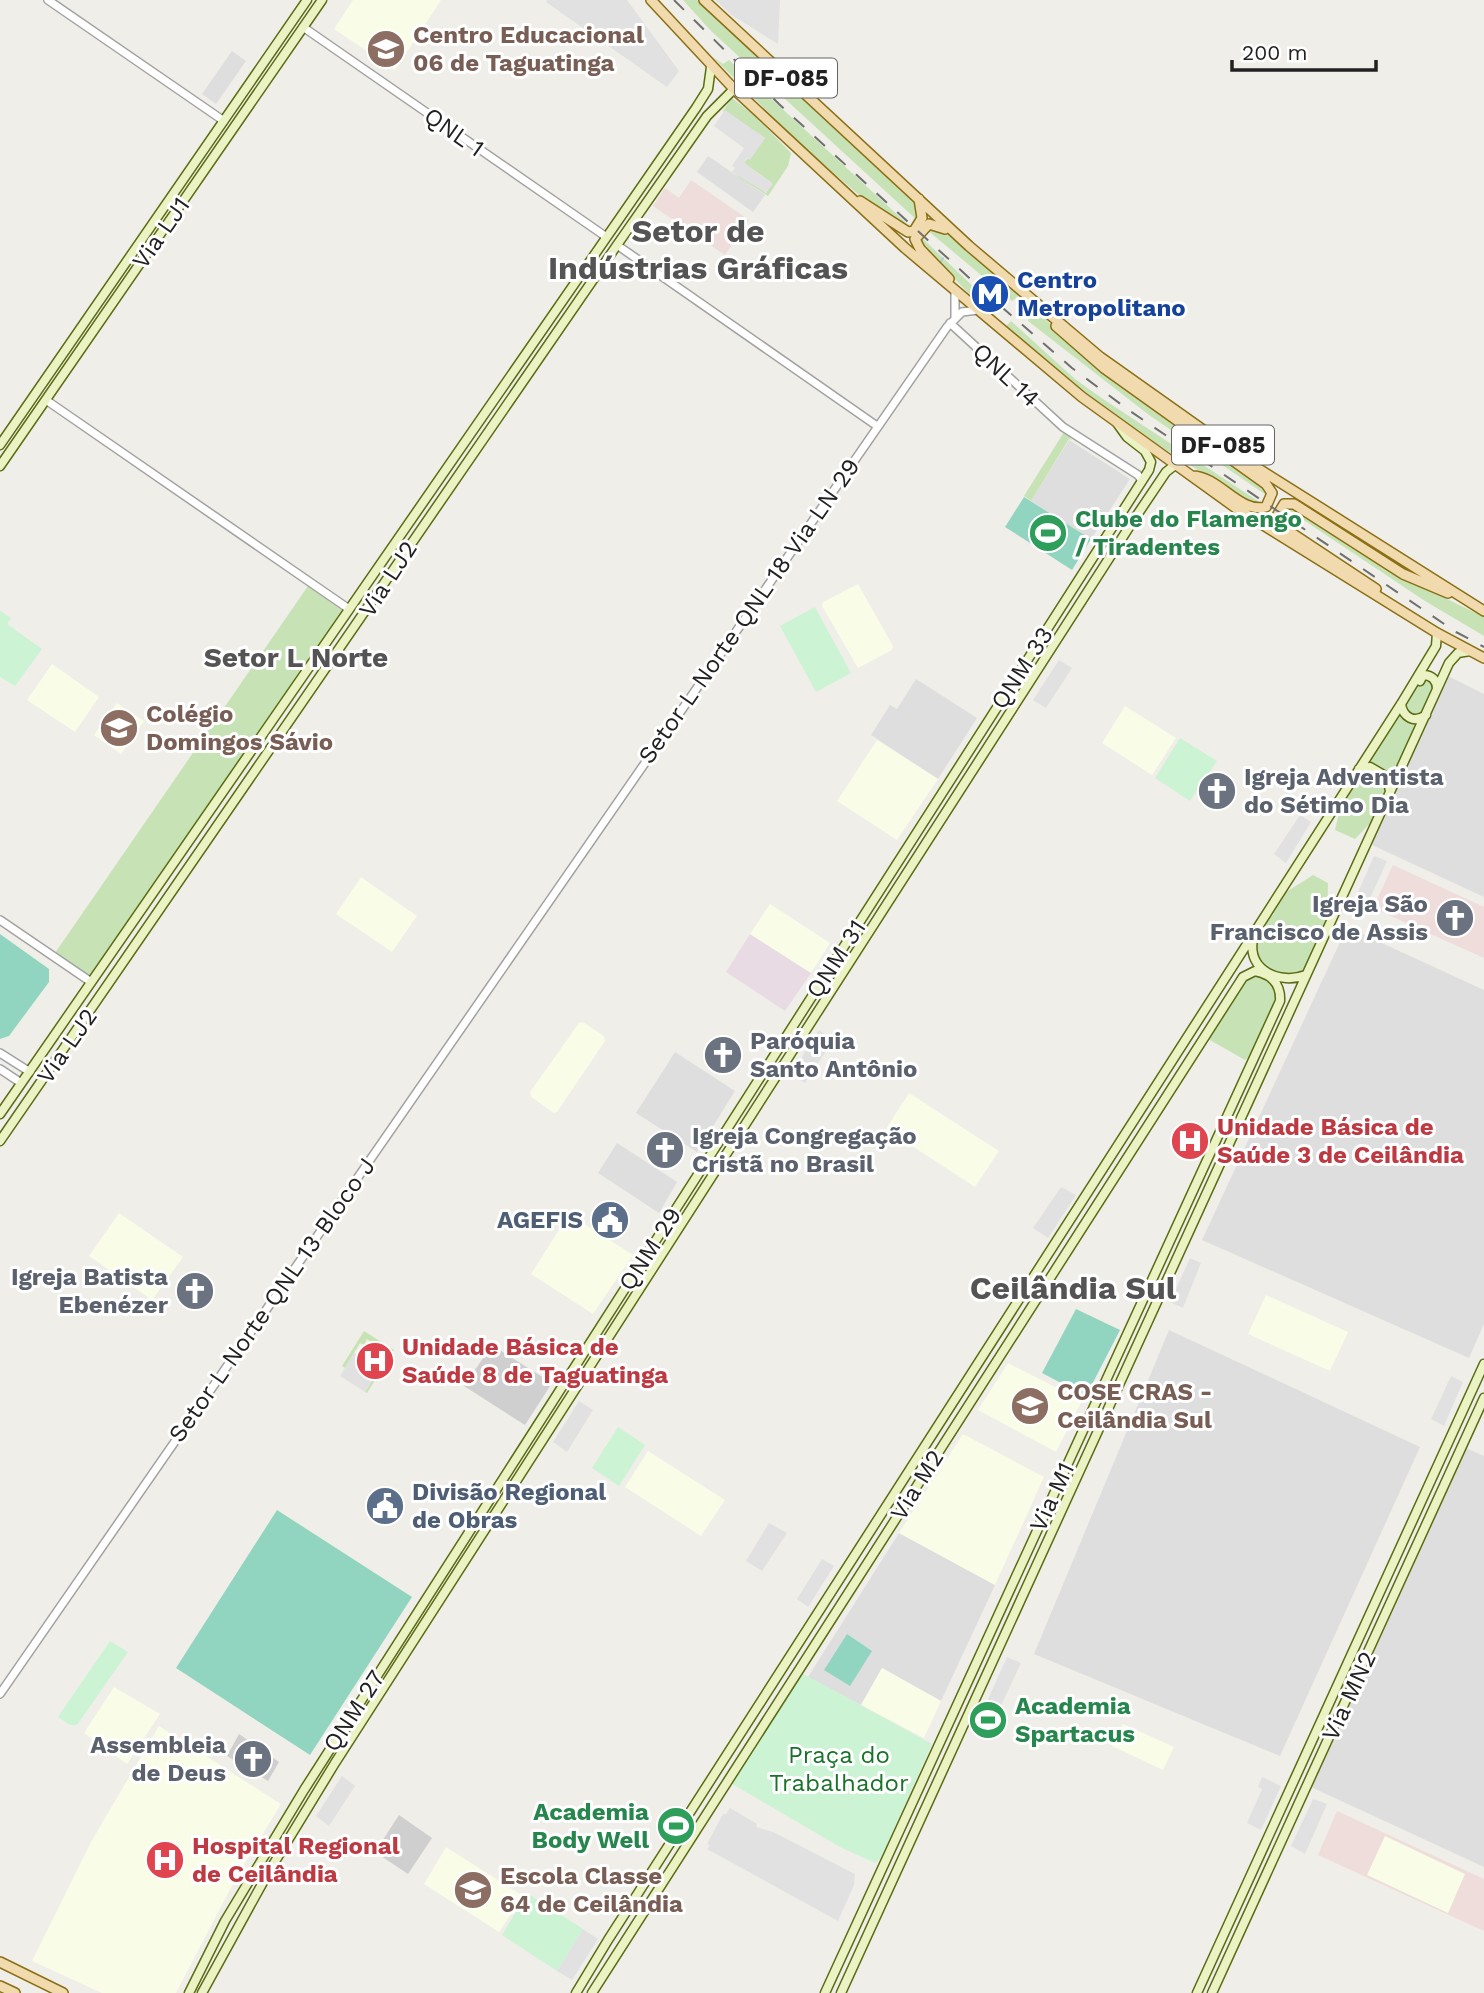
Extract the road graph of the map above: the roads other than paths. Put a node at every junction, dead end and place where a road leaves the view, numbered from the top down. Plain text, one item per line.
1 (48, 0) edge
2 (307, 0) edge
3 (322, 0) edge
4 (652, 0) edge
5 (704, 0) edge
6 (303, 27) junction
7 (267, 58) junction
8 (276, 66) junction
9 (711, 67) junction
10 (259, 70) junction
11 (268, 78) junction
12 (734, 89) junction
13 (224, 121) junction
14 (844, 191) junction
15 (633, 198) junction
16 (918, 199) junction
17 (641, 211) junction
18 (605, 236) junction
19 (617, 245) junction
20 (970, 246) junction
21 (955, 291) junction
22 (964, 298) junction
23 (978, 310) junction
24 (553, 315) junction
25 (1051, 317) junction
26 (952, 320) junction
27 (564, 322) junction
28 (545, 326) junction
29 (555, 334) junction
30 (46, 400) junction
31 (1115, 421) junction
32 (877, 426) junction
33 (9, 432) junction
34 (18, 439) junction
35 (1, 444) edge
36 (11, 450) junction
37 (1175, 465) junction
38 (0, 466) edge
39 (1190, 476) junction
40 (1142, 481) junction
41 (1133, 521) junction
42 (406, 527) junction
43 (420, 530) junction
44 (414, 539) junction
45 (1093, 558) junction
46 (1453, 594) junction
47 (1085, 597) junction
48 (1066, 600) junction
49 (349, 609) junction
50 (1402, 611) junction
51 (1484, 611) edge
52 (1437, 633) junction
53 (1055, 644) junction
54 (1470, 651) junction
55 (1484, 658) edge
56 (1414, 684) junction
57 (293, 692) junction
58 (1436, 692) junction
59 (305, 700) junction
60 (1001, 702) junction
61 (1401, 704) junction
62 (1426, 715) junction
63 (992, 740) junction
64 (1359, 769) junction
65 (1390, 791) junction
66 (928, 815) junction
67 (926, 845) junction
68 (903, 856) joint
69 (893, 870) junction
70 (143, 907) junction
71 (545, 907) joint
72 (885, 908) junction
73 (156, 916) junction
74 (0, 920) edge
75 (1254, 933) junction
76 (1268, 974) junction
77 (1306, 975) junction
78 (823, 979) junction
79 (91, 982) junction
80 (1220, 985) junction
81 (1231, 995) junction
82 (814, 1021) junction
83 (52, 1038) junction
84 (65, 1047) junction
85 (1, 1056) edge
86 (767, 1066) junction
87 (0, 1069) edge
88 (30, 1072) junction
89 (21, 1083) junction
90 (757, 1109) junction
91 (0, 1114) edge
92 (0, 1141) edge
93 (1214, 1145) junction
94 (1110, 1157) junction
95 (1122, 1165) junction
96 (694, 1181) junction
97 (1203, 1199) junction
98 (1185, 1207) junction
99 (679, 1230) junction
100 (662, 1232) junction
101 (1174, 1262) junction
102 (655, 1268) junction
103 (1027, 1288) junction
104 (1038, 1296) junction
105 (590, 1343) junction
106 (1484, 1364) edge
107 (581, 1385) junction
108 (1484, 1398) edge
109 (531, 1435) joint
110 (524, 1447) junction
111 (1434, 1475) junction
112 (516, 1485) junction
113 (1428, 1521) junction
114 (872, 1530) junction
115 (1408, 1531) junction
116 (884, 1537) junction
117 (452, 1558) junction
118 (1024, 1559) junction
119 (1400, 1582) junction
120 (433, 1588) junction
121 (1023, 1595) junction
122 (441, 1601) junction
123 (1003, 1604) junction
124 (422, 1631) junction
125 (1004, 1636) junction
126 (793, 1654) junction
127 (804, 1661) junction
128 (0, 1694) edge
129 (348, 1721) junction
130 (1314, 1736) junction
131 (1327, 1742) junction
132 (930, 1763) junction
133 (335, 1765) junction
134 (937, 1781) junction
135 (917, 1793) junction
136 (919, 1821) junction
137 (637, 1896) junction
138 (648, 1904) junction
139 (630, 1907) junction
140 (640, 1916) junction
141 (1227, 1926) junction
142 (1240, 1932) junction
143 (0, 1964) edge
144 (0, 1986) edge
145 (578, 1991) edge
146 (15, 1993) edge
147 (63, 1993) edge
148 (191, 1993) edge
149 (202, 1993) edge
150 (592, 1993) edge
151 (825, 1993) edge
152 (841, 1993) edge
153 (1197, 1993) edge
154 (1212, 1993) edge

1 - 13 street
2 - 7 main road, Via LJ1
3 - 6 main road, Via LJ1
4 - 9 main road, DF-085
5 - 16 main road, DF-085
6 - 8 main road, Via LJ1
6 - 18 street, QNL 1
7 - 8 main road
7 - 10 main road, Via LJ1
8 - 11 main road, Via LJ1
9 - 12 main road, DF-085
9 - 15 main road, Via LJ2
10 - 11 main road
10 - 13 main road, Via LJ1
11 - 30 main road, Via LJ1
12 - 14 main road, DF-085
12 - 17 main road, Via LJ2
13 - 33 main road, Via LJ1
14 - 16 main road
14 - 21 main road, DF-085
15 - 17 main road
15 - 18 main road, Via LJ2
16 - 20 main road, DF-085
17 - 19 main road, Via LJ2
18 - 24 main road, Via LJ2
19 - 27 main road, Via LJ2
19 - 32 street
20 - 22 main road
20 - 25 main road, DF-085
21 - 22 main road, DF-085
21 - 26 street
22 - 23 main road, DF-085
23 - 26 street
23 - 31 main road, DF-085
24 - 27 main road
24 - 28 main road, Via LJ2
25 - 39 main road
25 - 46 main road, DF-085
26 - 32 street, Setor L Norte QNL 18 Via LN 29
26 - 40 street, QNL 14
27 - 29 main road, Via LJ2
28 - 29 main road
28 - 42 main road, Via LJ2
29 - 43 main road, Via LJ2
30 - 34 main road, Via LJ1
30 - 49 street
31 - 37 main road, DF-085
31 - 40 main road, QNM 33
32 - 71 street, Setor L Norte QNL 18 Via LN 29
33 - 34 main road
33 - 35 main road, Via LJ1
34 - 36 main road, Via LJ1
35 - 36 main road
36 - 38 main road, Via LJ1
37 - 39 main road, DF-085
37 - 41 main road
39 - 50 main road, DF-085
40 - 41 main road
40 - 45 main road, QNM 33
41 - 47 main road
42 - 43 main road
42 - 44 main road
42 - 49 main road, Via LJ2
43 - 44 main road, Via LJ2
44 - 59 main road, Via LJ2
45 - 47 main road
45 - 48 main road, QNM 33
46 - 50 main road
46 - 51 main road, DF-085
47 - 53 main road
48 - 53 main road
48 - 60 main road, QNM 33
49 - 57 main road, Via LJ2
50 - 52 main road, DF-085
52 - 54 main road, DF-085
52 - 56 main road
53 - 63 main road
54 - 55 main road, DF-085
54 - 58 main road
56 - 58 main road
56 - 61 main road
57 - 59 main road
57 - 70 main road, Via LJ2
58 - 62 main road
59 - 73 main road, Via LJ2
60 - 63 main road
60 - 66 main road, QNM 33
61 - 62 main road
61 - 64 main road
62 - 65 main road
63 - 67 main road
64 - 65 main road
64 - 75 main road
65 - 77 main road
66 - 67 main road
66 - 68 main road, QNM 33
67 - 72 main road
68 - 69 main road, QNM 31
69 - 72 main road
69 - 78 main road, QNM 31
70 - 73 main road
70 - 79 main road, Via LJ2
71 - 128 street, Setor L Norte QNL 13 Bloco J
72 - 82 main road
73 - 84 main road, Via LJ2
74 - 79 street
75 - 76 main road
75 - 80 main road
76 - 77 main road
76 - 81 main road, Via M2
76 - 93 main road, Via M1
77 - 97 main road
78 - 82 main road
78 - 86 main road, QNM 31
79 - 83 main road, Via LJ2
80 - 81 main road
80 - 94 main road
81 - 95 main road, Via M2
82 - 90 main road
83 - 84 main road
83 - 88 main road, Via LJ2
84 - 92 main road, Via LJ2
85 - 88 street
86 - 90 main road
86 - 96 main road, QNM 29
87 - 89 street
88 - 89 main road, Via LJ2
89 - 91 main road, Via LJ2
90 - 99 main road
93 - 97 main road
93 - 98 main road, Via M1
94 - 95 main road
94 - 103 main road
95 - 104 main road, Via M2
96 - 99 main road
96 - 100 main road, QNM 29
97 - 101 main road
98 - 101 main road
98 - 118 main road, Via M1
99 - 102 main road
100 - 102 main road
100 - 105 main road, QNM 29
101 - 121 main road
102 - 107 main road
103 - 104 main road
103 - 114 main road
104 - 116 main road, Via M2
105 - 107 main road
105 - 109 main road, QNM 29
106 - 111 main road
107 - 112 main road
108 - 113 main road, Via MN2
109 - 110 main road, QNM 27
110 - 112 main road
110 - 117 main road, QNM 27
111 - 113 main road
111 - 115 main road
112 - 122 main road
113 - 119 main road, Via MN2
114 - 116 main road
114 - 126 main road
115 - 119 main road
115 - 130 main road
116 - 127 main road, Via M2
117 - 120 main road, QNM 27
117 - 122 main road
118 - 121 main road
118 - 123 main road, Via M1
119 - 131 main road, Via MN2
120 - 124 main road
120 - 129 main road, QNM 27
121 - 125 main road
122 - 124 main road
123 - 125 main road
123 - 132 main road, Via M1
124 - 133 main road
125 - 134 main road
126 - 127 main road
126 - 137 main road
127 - 138 main road, Via M2
129 - 133 main road
129 - 148 main road, QNM 27
130 - 131 main road
130 - 141 main road
131 - 142 main road, Via MN2
132 - 134 main road
132 - 135 main road, Via M1
133 - 149 main road
134 - 136 main road
135 - 136 main road
135 - 151 main road, Via M1
136 - 152 main road
137 - 138 main road
137 - 139 main road
138 - 140 main road, Via M2
139 - 140 main road
139 - 145 main road
140 - 150 main road, Via M2
141 - 142 main road
141 - 153 main road
142 - 154 main road, Via MN2
143 - 147 main road
144 - 146 main road

